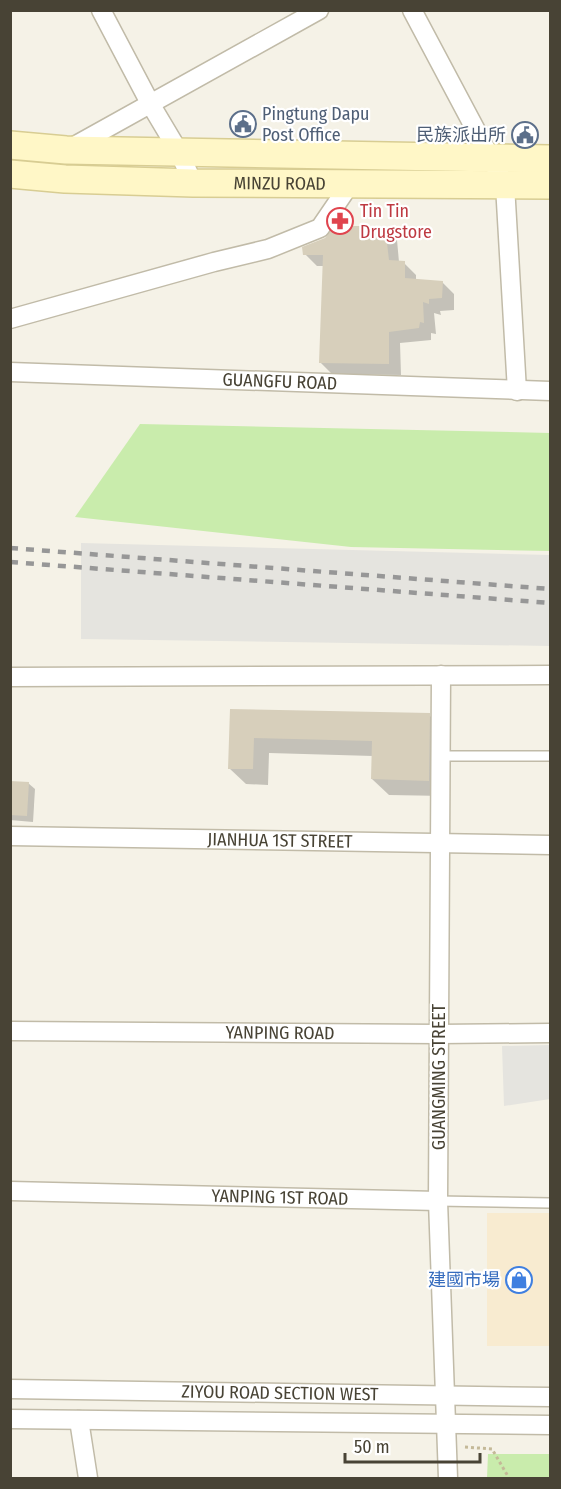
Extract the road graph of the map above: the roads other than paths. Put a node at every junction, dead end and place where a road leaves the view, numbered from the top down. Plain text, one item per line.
1 (101, 10) edge
2 (319, 10) edge
3 (412, 10) edge
4 (151, 105) junction
5 (10, 145) edge
6 (66, 150) junction
7 (179, 152) junction
8 (491, 157) junction
9 (550, 159) edge
10 (10, 174) edge
11 (193, 183) junction
12 (350, 184) junction
13 (505, 185) junction
14 (550, 185) edge
15 (10, 319) edge
16 (10, 372) edge
17 (517, 391) junction
18 (550, 391) edge
19 (441, 675) junction
20 (550, 675) edge
21 (10, 677) edge
22 (442, 756) junction
23 (550, 756) edge
24 (10, 836) edge
25 (441, 845) junction
26 (550, 845) edge
27 (10, 1030) edge
28 (550, 1033) edge
29 (439, 1034) junction
30 (10, 1191) edge
31 (438, 1201) junction
32 (550, 1203) edge
33 (10, 1389) edge
34 (444, 1395) junction
35 (550, 1397) edge
36 (10, 1419) edge
37 (80, 1420) junction
38 (447, 1424) junction
39 (550, 1425) edge
40 (88, 1479) edge
41 (448, 1479) edge

1 - 4 street
2 - 4 street
3 - 8 street
4 - 6 street
4 - 7 street
5 - 6 street, MINZU ROAD
6 - 7 street, MINZU ROAD
7 - 8 street, MINZU ROAD
7 - 11 street
8 - 9 street, MINZU ROAD
8 - 13 street
10 - 11 street, MINZU ROAD
11 - 12 street, MINZU ROAD
12 - 13 street, MINZU ROAD
12 - 15 street
13 - 14 street, MINZU ROAD
13 - 17 street
16 - 17 street, GUANGFU ROAD
17 - 18 street, GUANGFU ROAD
19 - 20 street
19 - 21 street
19 - 22 street, GUANGMING STREET
22 - 23 lane
22 - 25 street, GUANGMING STREET
24 - 25 street, JIANHUA 1ST STREET
25 - 26 street, JIANHUA 1ST STREET
25 - 29 street, GUANGMING STREET
27 - 29 street, YANPING ROAD
28 - 29 street, YANPING ROAD
29 - 31 street, GUANGMING STREET
30 - 31 street, YANPING 1ST ROAD
31 - 32 lane, YANPING 1ST ROAD
31 - 34 street, GUANGMING STREET
33 - 34 street, ZIYOU ROAD SECTION WEST
34 - 35 street, ZIYOU ROAD SECTION WEST
34 - 38 street, GUANGMING STREET
36 - 37 street, ZIYOU ROAD SECTION WEST
37 - 38 street, ZIYOU ROAD SECTION WEST
37 - 40 street
38 - 39 street, ZIYOU ROAD SECTION WEST
38 - 41 street, GUANGMING STREET

